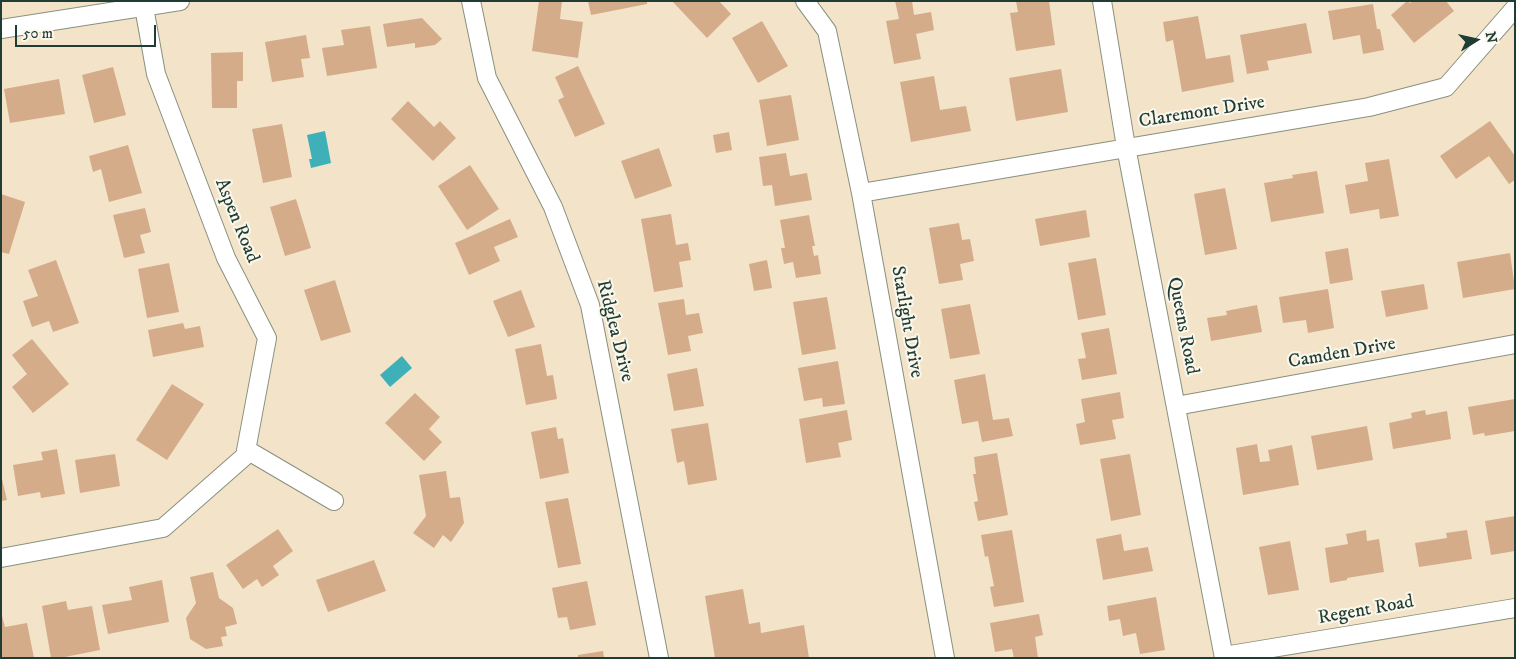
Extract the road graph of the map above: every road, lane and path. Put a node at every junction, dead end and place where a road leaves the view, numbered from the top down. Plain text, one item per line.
1 (180, 1) edge
2 (471, 1) edge
3 (806, 1) edge
4 (1102, 1) edge
5 (144, 7) junction
6 (1515, 8) edge
7 (1, 29) edge
8 (1126, 147) junction
9 (861, 193) junction
10 (1515, 344) edge
11 (1176, 406) junction
12 (247, 450) junction
13 (334, 501) dead end
14 (1, 558) edge
15 (1515, 608) edge
16 (1224, 657) edge
17 (659, 658) edge
18 (945, 658) edge

1 - 5 street
2 - 17 street, Ridglea Drive
3 - 9 street, Starlight Drive
4 - 8 street, Queens Road
5 - 7 street
5 - 12 street, Aspen Road
6 - 8 street, Claremont Drive
8 - 9 street, Claremont Drive
8 - 11 street, Queens Road
9 - 18 street, Starlight Drive
10 - 11 street, Camden Drive
11 - 16 street, Queens Road
12 - 13 street
12 - 14 street, Aspen Road
15 - 16 street, Regent Road

